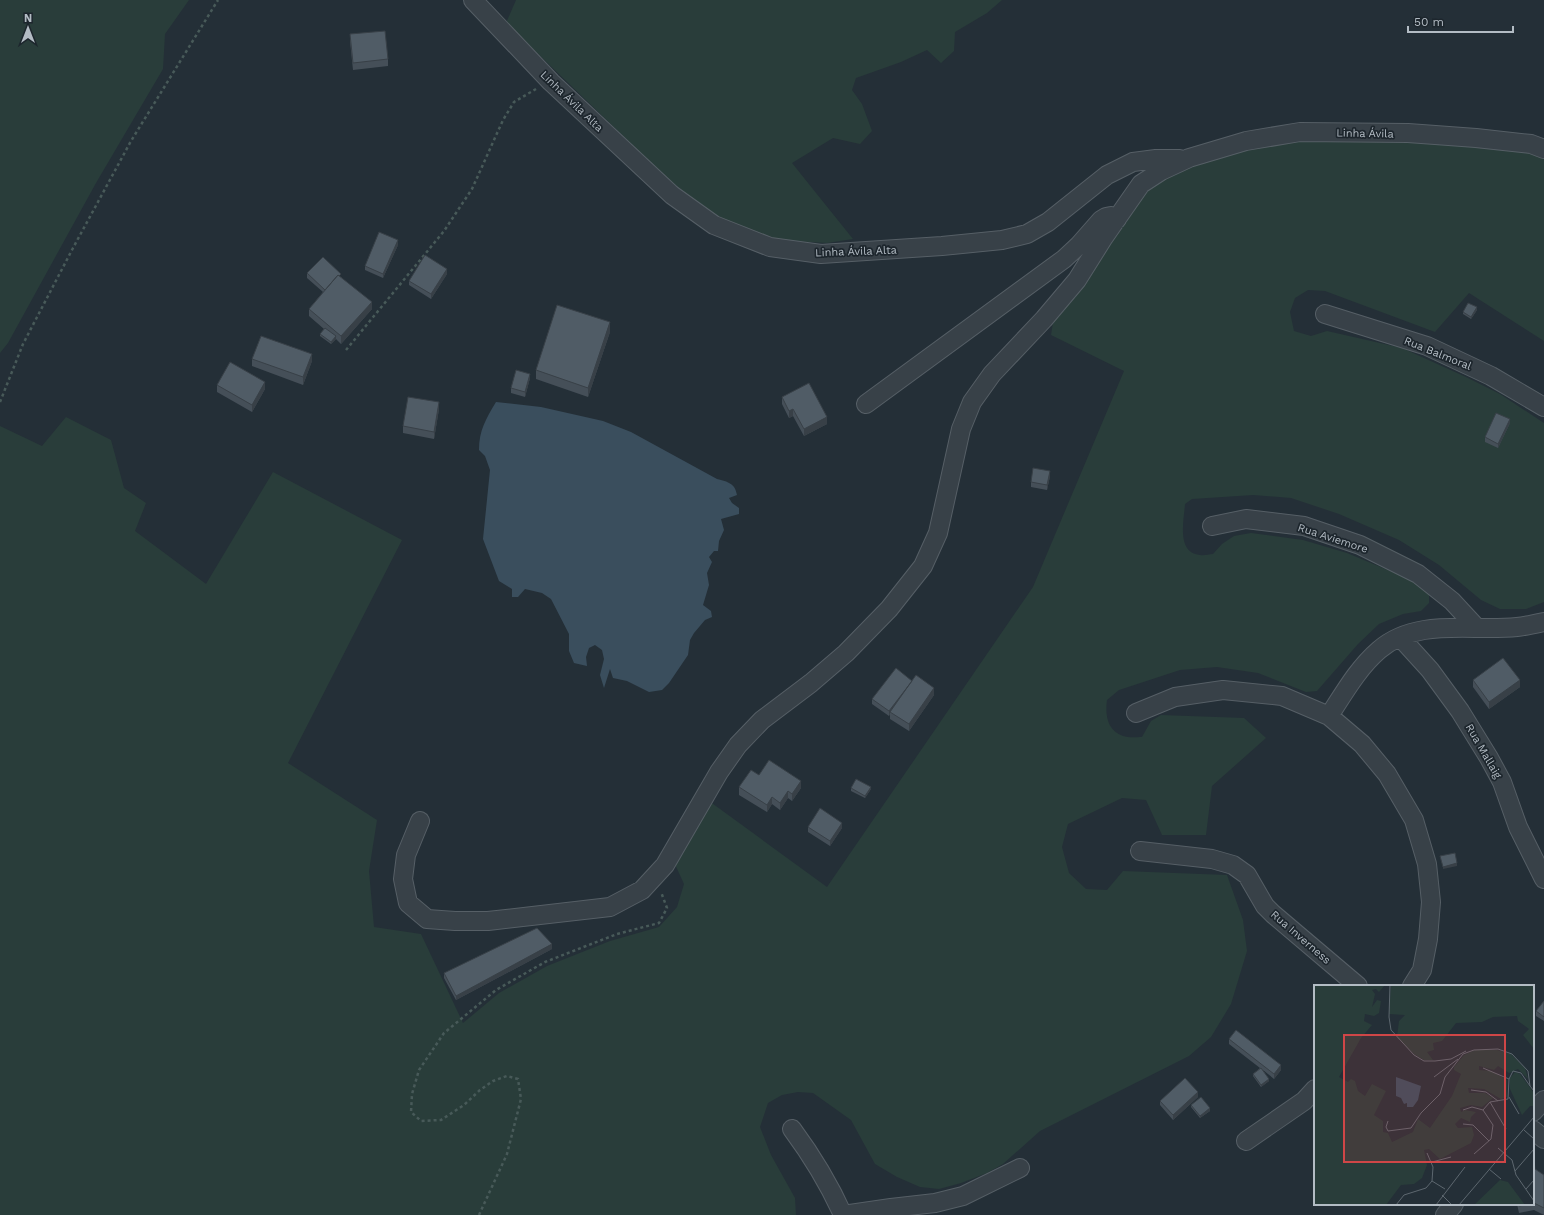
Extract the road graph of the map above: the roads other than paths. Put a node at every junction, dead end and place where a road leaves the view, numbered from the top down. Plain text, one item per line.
1 (473, 0) edge
2 (1544, 148) edge
3 (1189, 158) junction
4 (1116, 219) junction
5 (1325, 314) dead end
6 (866, 404) dead end
7 (1544, 407) edge
8 (1212, 526) dead end
9 (1544, 622) edge
10 (1477, 628) junction
11 (1400, 637) junction
12 (1136, 713) dead end
13 (1329, 716) junction
14 (420, 821) dead end
15 (1140, 851) dead end
16 (1544, 880) edge
17 (1357, 985) edge
18 (1413, 985) edge
19 (1314, 1090) edge
20 (1544, 1100) edge
21 (1534, 1111) edge
22 (792, 1129) dead end
23 (1534, 1131) edge
24 (1544, 1139) edge
25 (1246, 1141) dead end
26 (1020, 1168) dead end
27 (1453, 1205) edge
28 (1445, 1215) edge

1 - 3 street, Linha Ávila Alta
2 - 3 street, Linha Ávila
3 - 4 street
4 - 6 street
4 - 14 street
5 - 7 street, Rua Balmoral
8 - 10 street, Rua Aviemore
9 - 10 street
10 - 11 street
11 - 13 street
11 - 16 street, Rua Mallaig
12 - 13 street
13 - 18 street
15 - 17 street, Rua Inverness
19 - 25 street
20 - 21 street
22 - 26 street
23 - 24 street
27 - 28 street

